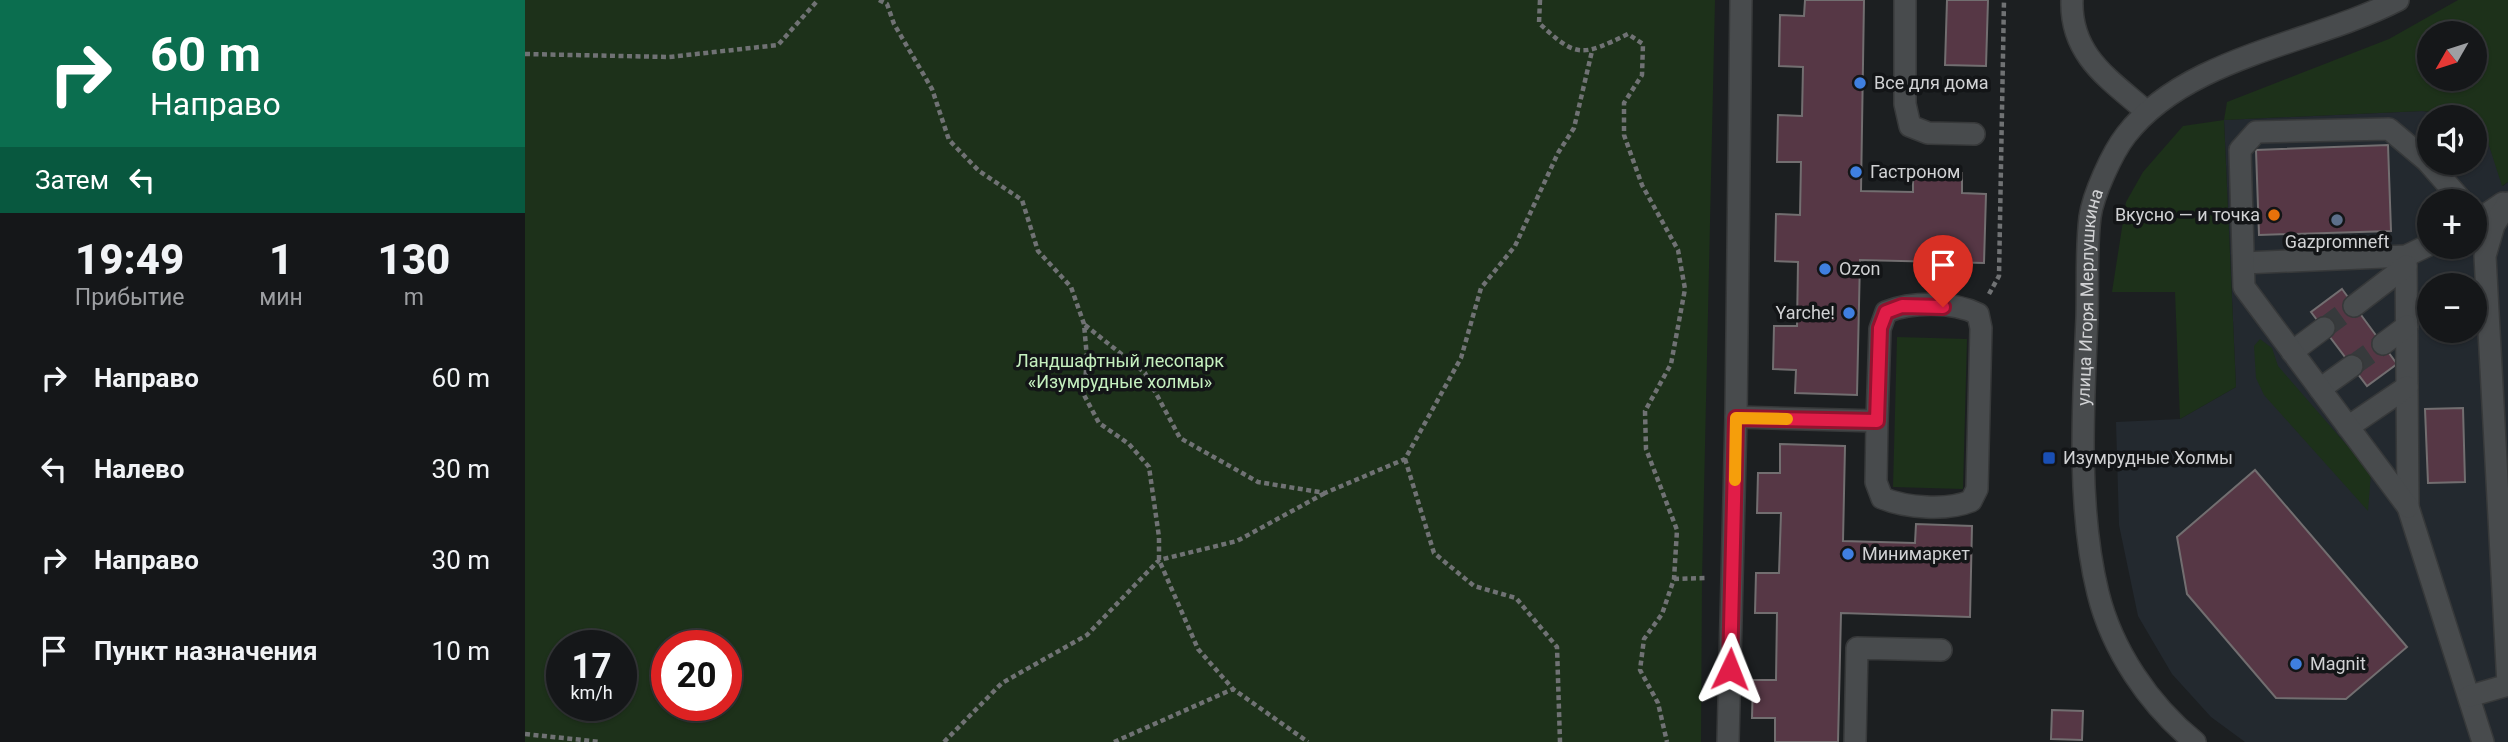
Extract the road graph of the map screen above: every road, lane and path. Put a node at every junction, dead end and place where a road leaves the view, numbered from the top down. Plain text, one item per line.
1 (818, 0) edge
2 (879, 0) edge
3 (1540, 0) edge
4 (1741, 0) edge
5 (1905, 0) edge
6 (2004, 0) edge
7 (2072, 0) edge
8 (2398, 0) edge
9 (1592, 51) junction
10 (525, 54) edge
11 (2147, 112) junction
12 (1974, 134) dead end
13 (2452, 189) edge
14 (2508, 201) edge
15 (2487, 214) edge
16 (2417, 253) edge
17 (2406, 261) junction
18 (2244, 263) junction
19 (2354, 306) tunnel mouth
20 (1977, 314) junction
21 (1084, 324) junction
22 (2407, 326) junction
23 (2324, 328) tunnel mouth
24 (2382, 344) tunnel mouth
25 (2292, 352) junction
26 (2352, 366) tunnel mouth
27 (2407, 387) junction
28 (2319, 388) junction
29 (1736, 418) junction
30 (1877, 421) junction
31 (2349, 427) junction
32 (1405, 458) junction
33 (1325, 493) junction
34 (2408, 507) junction
35 (1159, 560) junction
36 (1732, 571) junction
37 (1674, 579) junction
38 (1941, 650) dead end
39 (1233, 689) junction
40 (2470, 696) junction
41 (525, 734) edge
42 (601, 742) edge
43 (944, 742) edge
44 (1114, 742) edge
45 (1308, 742) edge
46 (1560, 742) edge
47 (1667, 742) edge
48 (1728, 742) edge
49 (1855, 742) edge
50 (2195, 742) edge
51 (2483, 742) edge

1 - 10 path
2 - 21 path
3 - 9 path
4 - 29 street
5 - 12 street
6 - 20 path
7 - 11 street
8 - 11 street, улица Игоря Мерлушкина
9 - 32 path
9 - 37 path
11 - 50 street, улица Игоря Мерлушкина
13 - 18 street
14 - 15 street
14 - 40 street
16 - 17 street
17 - 18 street
17 - 19 street
17 - 22 street
18 - 25 street
20 - 30 street
20 - 30 street
21 - 33 path
21 - 35 path
22 - 24 street
22 - 27 street
23 - 25 street
25 - 28 street
26 - 28 street
27 - 31 street
27 - 34 street
28 - 31 street
29 - 30 street
29 - 36 street
31 - 34 street
32 - 33 path
32 - 46 path
33 - 35 path
34 - 40 street
35 - 39 path
35 - 43 path
36 - 37 path
36 - 48 street
37 - 47 path
38 - 49 street
39 - 44 path
39 - 45 path
40 - 51 street
41 - 42 path

